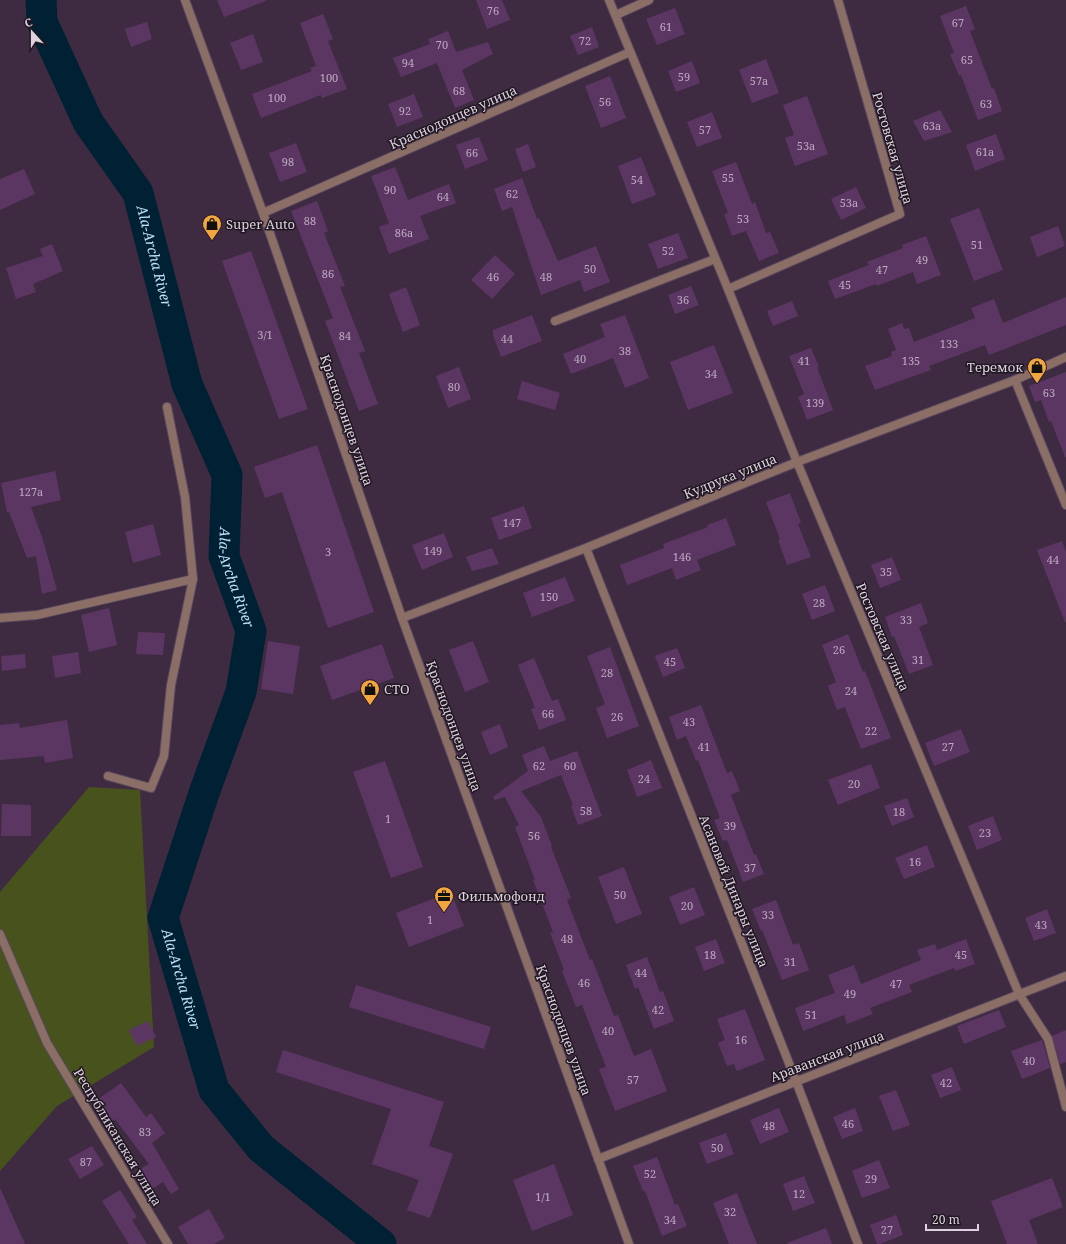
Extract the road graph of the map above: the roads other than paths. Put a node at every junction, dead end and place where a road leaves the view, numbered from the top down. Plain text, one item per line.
1 (185, 0) edge
2 (609, 0) edge
3 (649, 0) edge
4 (838, 0) edge
5 (616, 15) junction
6 (630, 52) junction
7 (263, 214) junction
8 (715, 258) junction
9 (728, 289) junction
10 (555, 321) dead end
11 (1066, 357) edge
12 (1015, 380) junction
13 (167, 407) dead end
14 (797, 462) junction
15 (1066, 505) edge
16 (586, 548) junction
17 (193, 579) junction
18 (0, 618) edge
19 (402, 618) junction
20 (108, 776) dead end
21 (0, 934) edge
22 (1066, 976) edge
23 (1019, 994) junction
24 (796, 1081) junction
25 (1066, 1107) edge
26 (598, 1158) junction
27 (168, 1244) edge
28 (628, 1244) edge
29 (858, 1244) edge

1 - 7 street, Краснодонцев улица
2 - 5 street, Ростовская улица
3 - 5 street
4 - 9 street, Ростовская улица
5 - 6 street, Ростовская улица
6 - 7 street, Краснодонцев улица
6 - 8 street, Ростовская улица
7 - 19 street, Краснодонцев улица
8 - 9 street, Ростовская улица
8 - 10 street
9 - 14 street, Ростовская улица
11 - 12 street, Кудрука улица
12 - 14 street, Кудрука улица
12 - 15 street
13 - 17 street
14 - 16 street, Кудрука улица
14 - 23 street, Ростовская улица
16 - 19 street, Кудрука улица
16 - 24 street, Асановой Динары улица
17 - 18 street
17 - 20 street
19 - 26 street, Краснодонцев улица
21 - 27 street, Республиканская улица
22 - 23 street, Араванская улица
23 - 24 street, Араванская улица
23 - 25 street, Ростовская улица
24 - 26 street, Араванская улица
24 - 29 street, Асановой Динары улица
26 - 28 street, Краснодонцев улица

